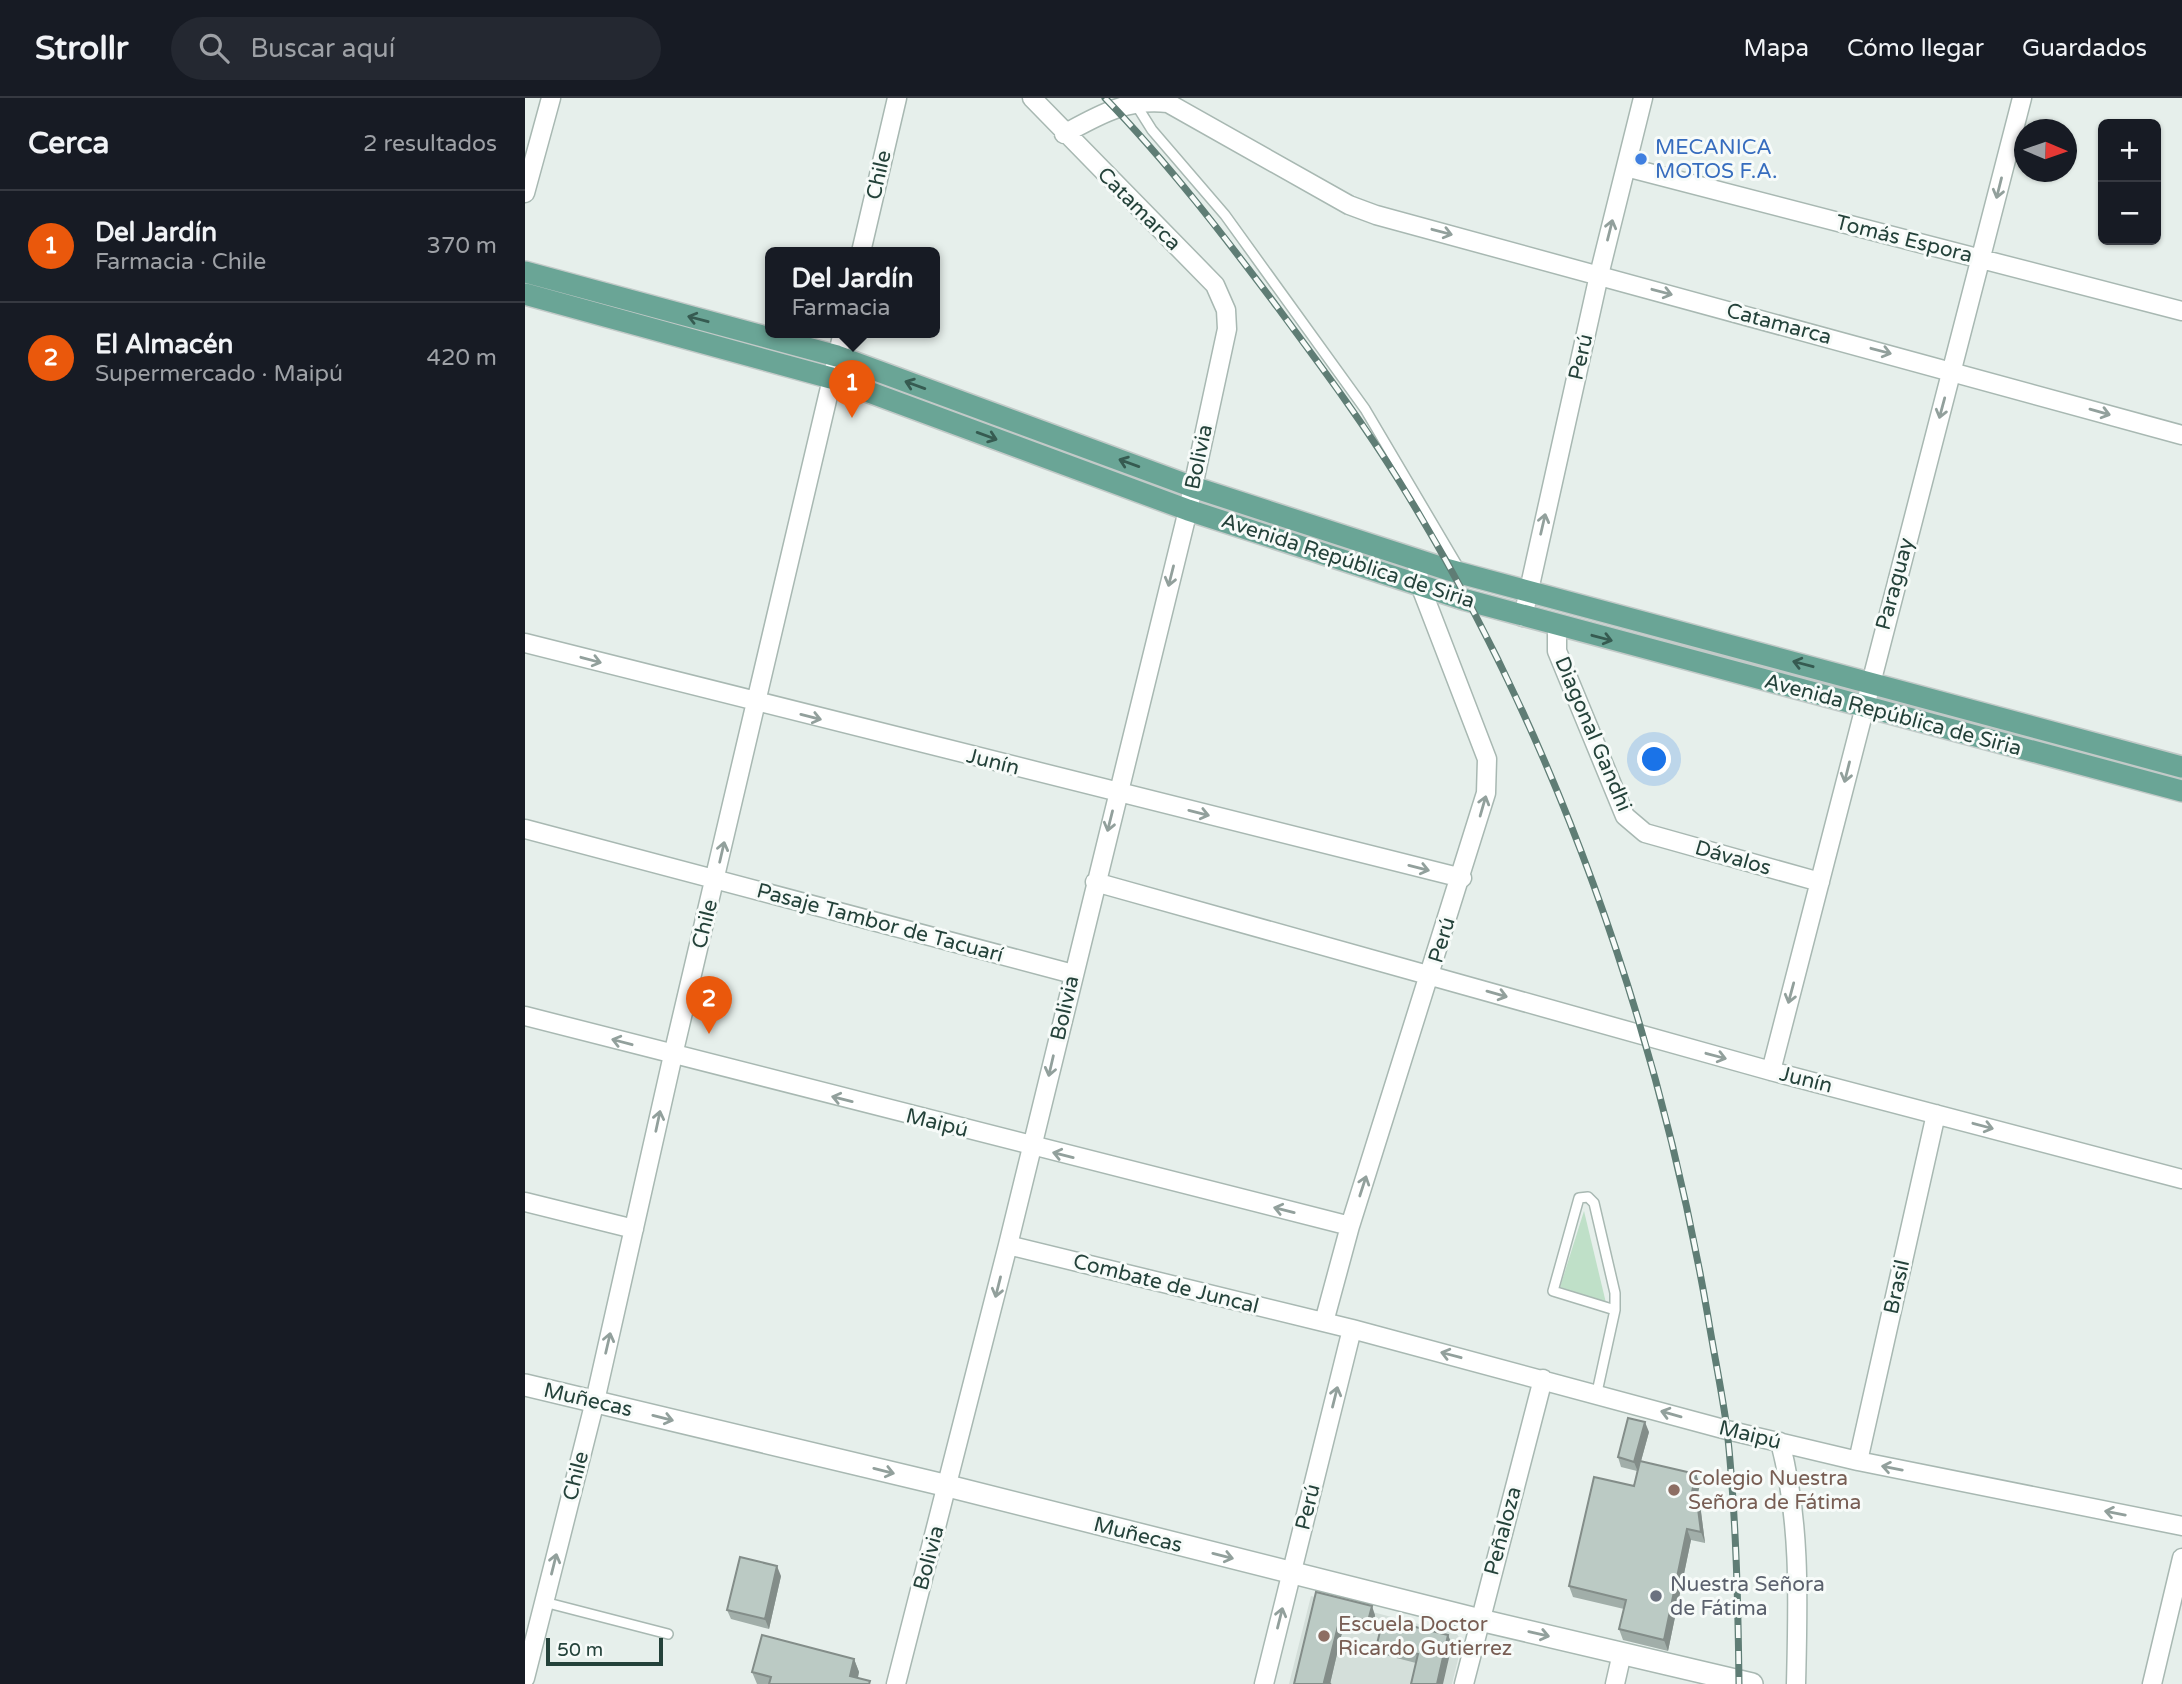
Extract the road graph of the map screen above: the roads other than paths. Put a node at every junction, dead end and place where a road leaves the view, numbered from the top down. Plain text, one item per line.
1 (551, 98) edge
2 (897, 98) edge
3 (1032, 98) edge
4 (1643, 98) edge
5 (2022, 98) edge
6 (1135, 102) junction
7 (1064, 134) junction
8 (1626, 167) junction
9 (525, 192) edge
10 (862, 247) edge
11 (1980, 258) junction
12 (525, 272) edge
13 (1599, 275) junction
14 (525, 294) edge
15 (2182, 311) edge
16 (1227, 329) joint
17 (765, 337) edge
18 (770, 338) edge
19 (842, 338) edge
20 (837, 356) junction
21 (1952, 370) junction
22 (831, 378) junction
23 (2182, 435) edge
24 (1193, 487) junction
25 (1188, 510) junction
26 (1416, 559) junction
27 (1461, 572) junction
28 (1420, 585) junction
29 (1528, 590) junction
30 (1523, 617) junction
31 (1557, 626) junction
32 (525, 643) edge
33 (1869, 682) junction
34 (756, 703) junction
35 (1864, 706) junction
36 (2182, 767) edge
37 (2182, 791) edge
38 (1117, 793) junction
39 (525, 829) edge
40 (1645, 833) joint
41 (1462, 878) junction
42 (716, 879) junction
43 (1095, 882) junction
44 (1820, 882) junction
45 (1073, 974) junction
46 (1431, 975) junction
47 (525, 1016) edge
48 (673, 1055) junction
49 (1771, 1071) junction
50 (1936, 1114) junction
51 (1032, 1147) junction
52 (2182, 1180) edge
53 (525, 1202) edge
54 (1350, 1226) junction
55 (634, 1229) junction
56 (1009, 1245) junction
57 (1615, 1310) junction
58 (1324, 1322) junction
59 (1352, 1329) junction
60 (1543, 1379) junction
61 (525, 1385) edge
62 (1597, 1392) junction
63 (595, 1401) junction
64 (1780, 1442) junction
65 (1857, 1461) junction
66 (948, 1486) junction
67 (2182, 1526) edge
68 (2182, 1558) edge
69 (1291, 1574) junction
70 (544, 1602) junction
71 (1480, 1620) junction
72 (669, 1634) dead end
73 (1622, 1653) junction
74 (525, 1678) edge
75 (896, 1684) edge
76 (1264, 1684) edge
77 (1464, 1684) edge
78 (1615, 1684) edge
79 (1752, 1684) edge
80 (1796, 1684) edge
81 (2152, 1684) edge

1 - 9 street
2 - 10 street, Chile
3 - 7 street, Catamarca
4 - 8 street, Perú
5 -> 11 street, Paraguay
6 - 7 street
6 -> 13 street, Catamarca
6 - 27 lane
7 - 16 street, Catamarca
8 - 11 street, Tomás Espora
13 -> 8 street, Perú
11 - 15 street, Tomás Espora
11 - 21 street, Paraguay
17 -> 12 main road, Avenida República de Siria
13 -> 21 street, Catamarca
29 -> 13 street, Perú
14 - 22 main road, Avenida República de Siria
16 - 24 street, Bolivia
20 -> 18 main road, Avenida República de Siria
19 - 20 street, Chile
20 - 22 street, Chile
24 -> 20 main road, Avenida República de Siria
21 -> 23 street, Catamarca
21 -> 33 street, Paraguay
22 -> 25 main road, Avenida República de Siria
22 - 34 street, Chile
24 - 25 street, Bolivia
24 - 26 main road, Avenida República de Siria
25 - 28 main road, Avenida República de Siria
25 -> 38 street, Bolivia
26 - 27 main road, Avenida República de Siria
26 - 28 street, Perú
27 - 29 main road, Avenida República de Siria
28 - 30 main road, Avenida República de Siria
41 -> 28 street, Perú
29 - 30 street, Perú
33 -> 29 main road, Avenida República de Siria
30 - 31 main road, Avenida República de Siria
31 -> 35 main road, Avenida República de Siria
31 - 40 street, Diagonal Gandhi
32 -> 34 street, Junín
33 - 35 street, Paraguay
33 - 36 main road, Avenida República de Siria
34 -> 38 street, Junín
42 -> 34 street, Chile
35 - 37 main road, Avenida República de Siria
35 -> 44 street, Paraguay
38 -> 41 street, Junín
38 -> 43 street, Bolivia
39 - 42 street, Pasaje Tambor de Tacuarí
40 - 44 street, Dávalos
41 - 46 street, Perú
42 - 45 street, Pasaje Tambor de Tacuarí
42 - 48 street, Chile
43 - 45 street, Bolivia
43 - 46 street
44 -> 49 street, Paraguay
45 -> 51 street, Bolivia
46 -> 49 street, Junín
54 -> 46 street, Perú
48 -> 47 street, Maipú
51 -> 48 street, Maipú
55 -> 48 street, Chile
49 - 50 street, Junín
50 -> 52 street, Junín
50 - 65 street, Brasil
54 -> 51 street, Maipú
51 - 56 street, Bolivia
53 - 55 street
54 - 58 street, Perú
63 -> 55 street, Chile
56 - 58 street, Combate de Juncal
56 -> 66 street, Bolivia
57 - 57 lane
57 - 62 lane
58 - 59 street, Maipú
60 -> 59 street, Maipú
69 -> 59 street, Perú
60 - 62 street, Maipú
60 - 71 street, Peñaloza
61 - 63 street, Muñecas
64 -> 62 street, Maipú
63 -> 66 street, Muñecas
70 -> 63 street, Chile
64 - 65 street, Maipú
64 - 80 street
67 -> 65 street, Maipú
66 -> 69 street, Muñecas
66 - 75 street, Bolivia
68 - 81 street
69 - 71 street, Muñecas
76 -> 69 street, Perú
70 - 72 lane
70 - 74 street, Chile
71 -> 73 street, Muñecas
71 - 77 street, Peñaloza
73 - 78 street
73 - 79 street, Muñecas

